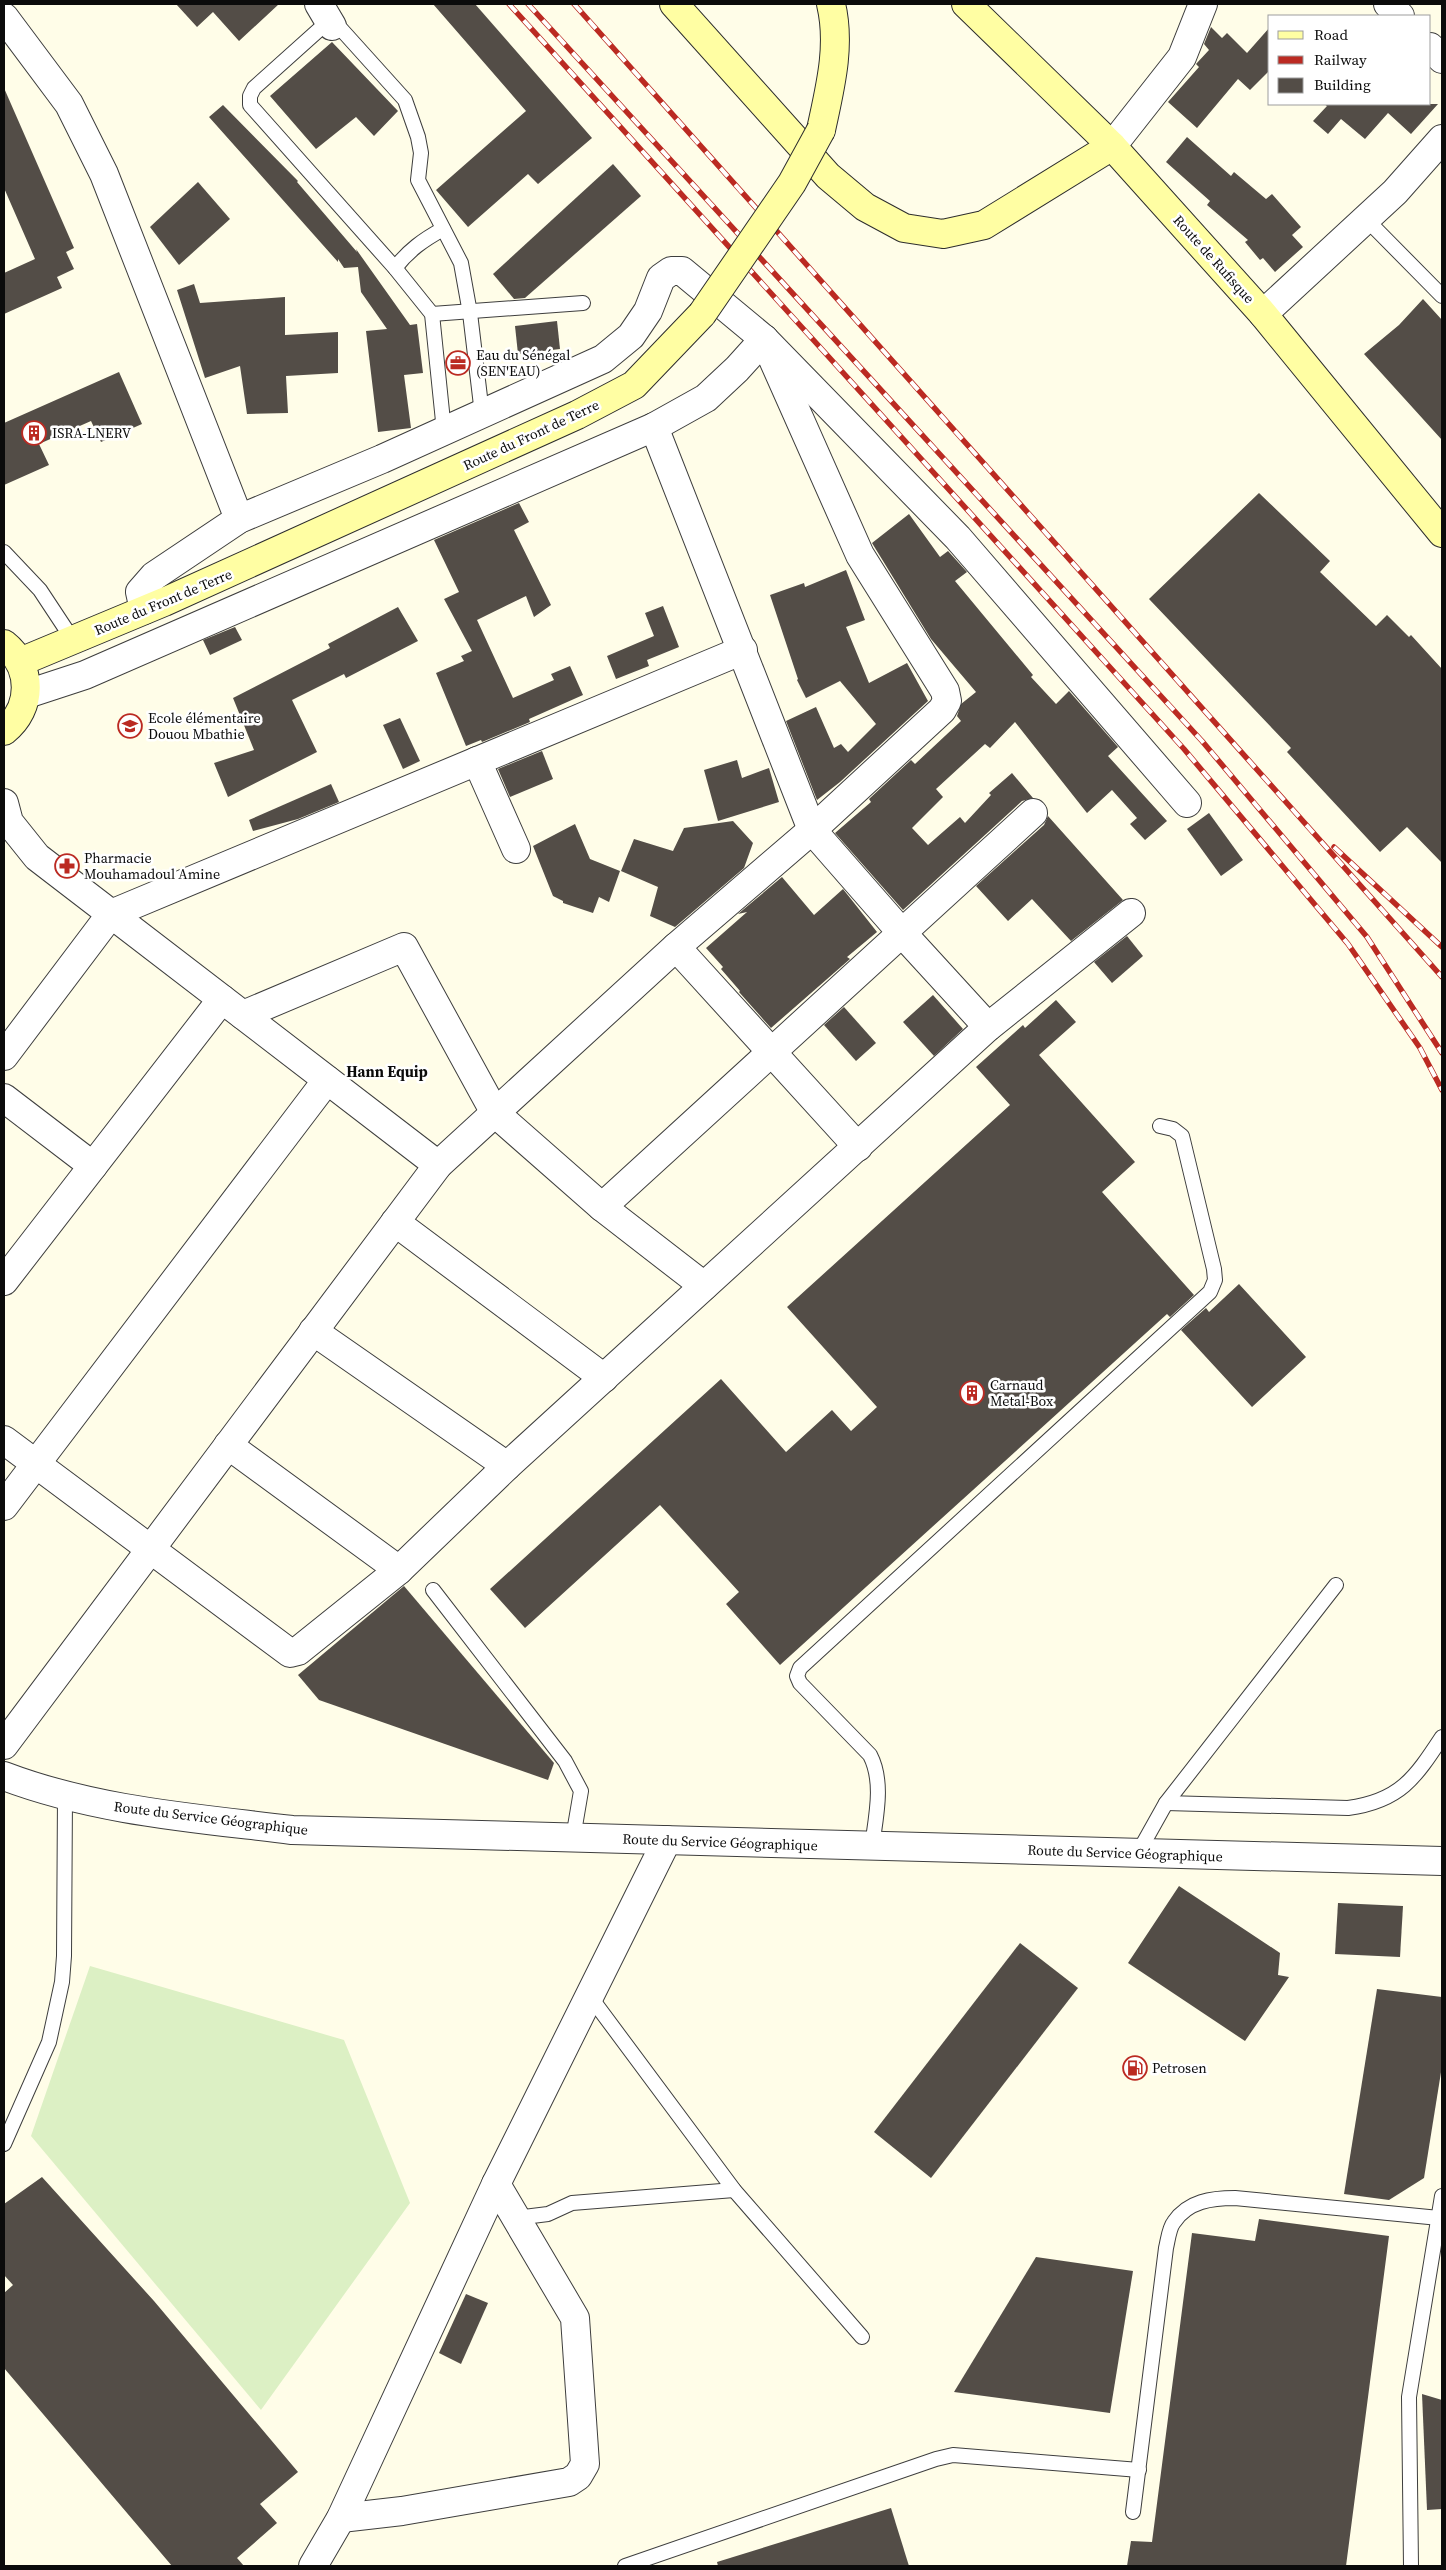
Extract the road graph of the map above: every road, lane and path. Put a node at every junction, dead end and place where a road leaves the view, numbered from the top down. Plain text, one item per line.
1 (674, 4) edge
2 (831, 4) edge
3 (966, 4) edge
4 (1203, 4) edge
5 (1388, 4) edge
6 (325, 15) edge
7 (1399, 15) edge
8 (4, 17) edge
9 (1431, 48) edge
10 (1442, 59) edge
11 (1442, 139) edge
12 (1112, 146) junction
13 (1366, 219) junction
14 (443, 229) junction
15 (395, 268) junction
16 (1442, 296) edge
17 (583, 303) dead end
18 (470, 313) junction
19 (432, 314) junction
20 (1263, 314) junction
21 (764, 339) junction
22 (482, 414) junction
23 (654, 427) junction
24 (444, 431) junction
25 (239, 519) junction
26 (1442, 533) edge
27 (4, 552) edge
28 (144, 610) junction
29 (73, 640) junction
30 (743, 650) junction
31 (12, 653) edge
32 (85, 675) junction
33 (27, 694) junction
34 (4, 731) edge
35 (478, 761) junction
36 (4, 803) edge
37 (1187, 803) dead end
38 (1033, 813) dead end
39 (812, 830) junction
40 (516, 849) dead end
41 (1131, 913) dead end
42 (111, 914) junction
43 (902, 933) junction
44 (676, 947) junction
45 (232, 1007) junction
46 (988, 1027) junction
47 (772, 1052) junction
48 (4, 1056) edge
49 (327, 1080) junction
50 (4, 1098) edge
51 (495, 1113) junction
52 (1160, 1126) dead end
53 (858, 1147) junction
54 (438, 1165) junction
55 (93, 1166) junction
56 (602, 1207) junction
57 (395, 1222) junction
58 (5, 1277) edge
59 (704, 1286) junction
60 (313, 1331) junction
61 (604, 1378) junction
62 (4, 1440) edge
63 (228, 1445) junction
64 (36, 1464) junction
65 (507, 1466) junction
66 (4, 1506) edge
67 (150, 1549) junction
68 (399, 1570) junction
69 (1336, 1585) dead end
70 (432, 1590) dead end
71 (1442, 1736) edge
72 (4, 1745) edge
73 (4, 1776) edge
74 (65, 1796) junction
75 (1166, 1803) junction
76 (573, 1838) junction
77 (667, 1840) junction
78 (872, 1846) junction
79 (1138, 1853) junction
80 (1442, 1861) edge
81 (589, 1995) junction
82 (4, 2144) edge
83 (496, 2184) junction
84 (734, 2190) junction
85 (1442, 2196) edge
86 (516, 2218) junction
87 (1439, 2218) junction
88 (862, 2337) dead end
89 (1138, 2470) junction
90 (1133, 2512) dead end
91 (341, 2518) junction
92 (313, 2566) edge
93 (624, 2566) edge
94 (1412, 2566) edge

1 - 12 main road
2 - 28 main road, Route du Front de Terre, bridge
3 - 12 main road, Route de Rufisque
4 - 12 street
5 - 7 street
6 - 14 lane
6 - 15 lane
8 - 25 street
9 - 10 street
11 - 13 street
12 - 20 main road, Route de Rufisque
13 - 16 lane
13 - 20 street
14 - 15 lane
14 - 18 lane
15 - 19 lane
17 - 18 lane
18 - 19 lane
18 - 22 lane
19 - 24 lane
20 - 26 main road, Route de Rufisque
21 - 22 street
21 - 23 street
21 - 37 street
21 - 39 street
22 - 24 street
23 - 30 street
23 - 32 street
24 - 25 street
25 - 28 street
27 - 29 lane
28 - 29 main road, Route du Front de Terre
29 - 31 main road, Route du Front de Terre
29 - 32 street
30 - 35 street
30 - 39 street
31 - 33 main road, Route du Front de Terre
32 - 33 street
33 - 34 main road
35 - 40 street
35 - 42 street
36 - 42 street
38 - 43 street
39 - 43 street
39 - 44 street
41 - 46 street
42 - 45 street
42 - 48 street
43 - 46 street
43 - 47 street
44 - 47 street
44 - 51 street
45 - 49 street
45 - 51 street
45 - 55 street
46 - 53 street
47 - 53 street
47 - 56 street
49 - 54 street
49 - 64 street
50 - 55 street
51 - 54 street
51 - 56 street
52 - 78 lane
53 - 59 street
54 - 57 street
55 - 58 street
56 - 59 street
57 - 60 street
57 - 61 street
59 - 61 street
60 - 63 street
60 - 65 street
61 - 65 street
62 - 64 street
63 - 67 street
63 - 68 street
64 - 66 street
64 - 67 street
65 - 68 street
67 - 68 street
67 - 72 street
69 - 75 lane
70 - 76 lane
71 - 75 lane
73 - 74 street, Route du Service Géographique
74 - 76 street, Route du Service Géographique
74 - 82 lane
75 - 79 lane
76 - 77 street, Route du Service Géographique
77 - 78 street, Route du Service Géographique
77 - 81 street
78 - 79 street, Route du Service Géographique
79 - 80 street, Route du Service Géographique
81 - 83 street
81 - 84 lane
83 - 86 street
83 - 91 street
84 - 86 lane
84 - 88 lane
85 - 87 lane
86 - 91 street
87 - 89 lane
87 - 94 lane
89 - 90 lane
89 - 93 lane
91 - 92 street

